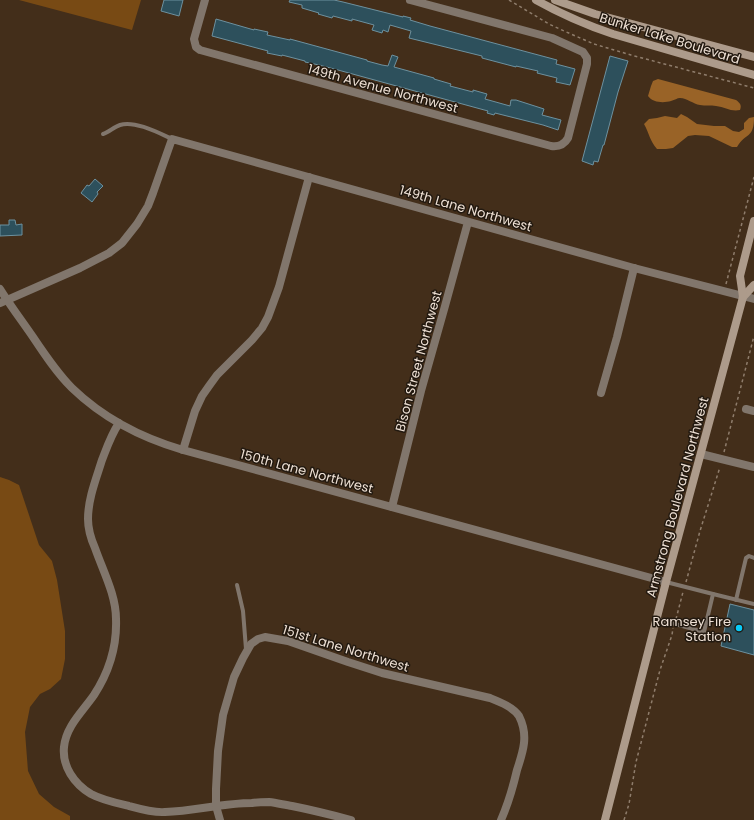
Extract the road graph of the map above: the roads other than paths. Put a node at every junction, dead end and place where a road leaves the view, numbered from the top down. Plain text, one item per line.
1 (205, 0) edge
2 (410, 0) edge
3 (536, 0) edge
4 (555, 0) edge
5 (754, 57) edge
6 (754, 75) edge
7 (103, 134) dead end
8 (172, 139) junction
9 (309, 177) junction
10 (754, 221) edge
11 (468, 222) junction
12 (634, 268) junction
13 (754, 285) edge
14 (0, 289) edge
15 (743, 297) junction
16 (754, 299) edge
17 (4, 301) edge
18 (601, 393) dead end
19 (119, 423) junction
20 (183, 450) junction
21 (701, 454) junction
22 (754, 467) edge
23 (392, 507) junction
24 (754, 558) edge
25 (666, 582) junction
26 (237, 585) dead end
27 (713, 594) junction
28 (736, 600) junction
29 (754, 604) edge
30 (657, 619) junction
31 (247, 652) junction
32 (216, 806) junction
33 (220, 820) edge
34 (351, 820) edge
35 (501, 820) edge
36 (605, 820) edge

1 - 2 street, 149th Avenue Northwest
3 - 6 main road, Bunker Lake Boulevard
4 - 5 main road, Bunker Lake Boulevard
7 - 8 lane
8 - 9 street, 149th Lane Northwest
8 - 17 street
9 - 11 street, 149th Lane Northwest
9 - 20 street
10 - 15 main road, Armstrong Boulevard Northwest
11 - 12 street, 149th Lane Northwest
11 - 23 street, Bison Street Northwest
12 - 15 street, 149th Lane Northwest
12 - 18 street
13 - 15 main road, Armstrong Boulevard Northwest
14 - 17 street, 150th Lane Northwest
15 - 16 street, 149th Lane Northwest
15 - 21 main road, Armstrong Boulevard Northwest
17 - 19 street, 150th Lane Northwest
19 - 20 street, 150th Lane Northwest
19 - 32 street
20 - 23 street, 150th Lane Northwest
21 - 22 street
21 - 25 main road, Armstrong Boulevard Northwest
23 - 25 street, 150th Lane Northwest
24 - 28 lane
25 - 27 lane
25 - 30 main road, Armstrong Boulevard Northwest
26 - 31 lane
27 - 28 lane
27 - 30 lane
28 - 29 lane
30 - 36 main road, Armstrong Boulevard Northwest
31 - 32 street, 151st Lane Northwest
31 - 35 street, 151st Lane Northwest
32 - 33 street, 151st Lane Northwest
32 - 34 street

